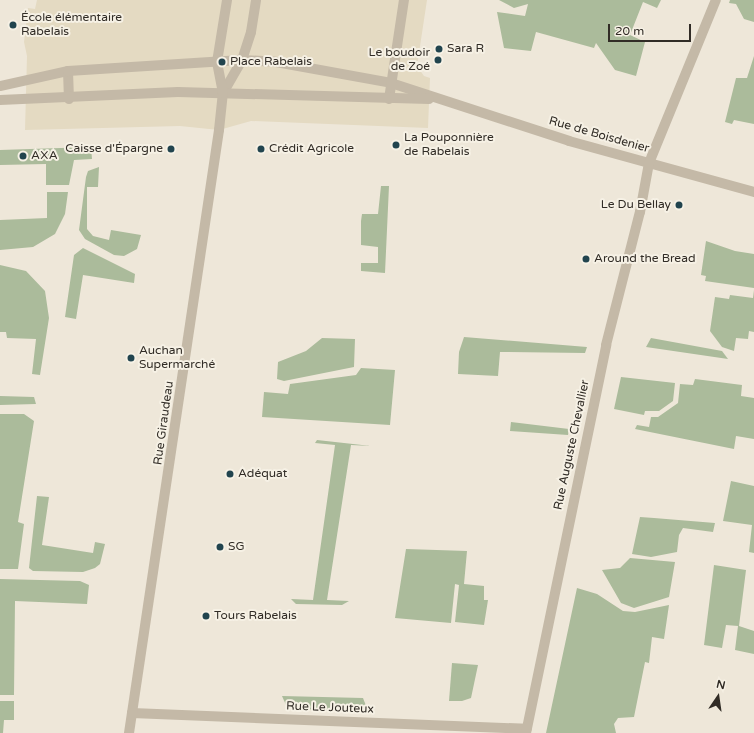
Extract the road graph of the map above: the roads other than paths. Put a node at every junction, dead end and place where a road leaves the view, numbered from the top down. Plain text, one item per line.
1 (227, 0) edge
2 (256, 0) edge
3 (404, 0) edge
4 (716, 0) edge
5 (242, 60) junction
6 (217, 62) junction
7 (68, 71) junction
8 (391, 83) junction
9 (0, 86) edge
10 (224, 93) junction
11 (69, 99) junction
12 (389, 99) junction
13 (437, 99) junction
14 (0, 100) edge
15 (649, 162) junction
16 (754, 192) edge
17 (132, 713) junction
18 (526, 731) edge
19 (129, 733) edge

1 - 6 street, Rue Giraudeau
2 - 5 street, Rue Giraudeau
3 - 8 street
4 - 15 street, Rue Auguste Chevallier
5 - 6 street
5 - 8 street
5 - 10 street, Rue Giraudeau
6 - 7 street
6 - 10 street, Rue Giraudeau
7 - 9 street
7 - 11 street
8 - 12 street
8 - 13 street
10 - 11 street
10 - 12 street
10 - 17 street, Rue Giraudeau
11 - 14 street
12 - 13 street
13 - 15 street, Rue de Boisdenier
15 - 16 street, Rue de Boisdenier
15 - 18 street, Rue Auguste Chevallier
17 - 18 street, Rue Le Jouteux
17 - 19 street, Rue Giraudeau

